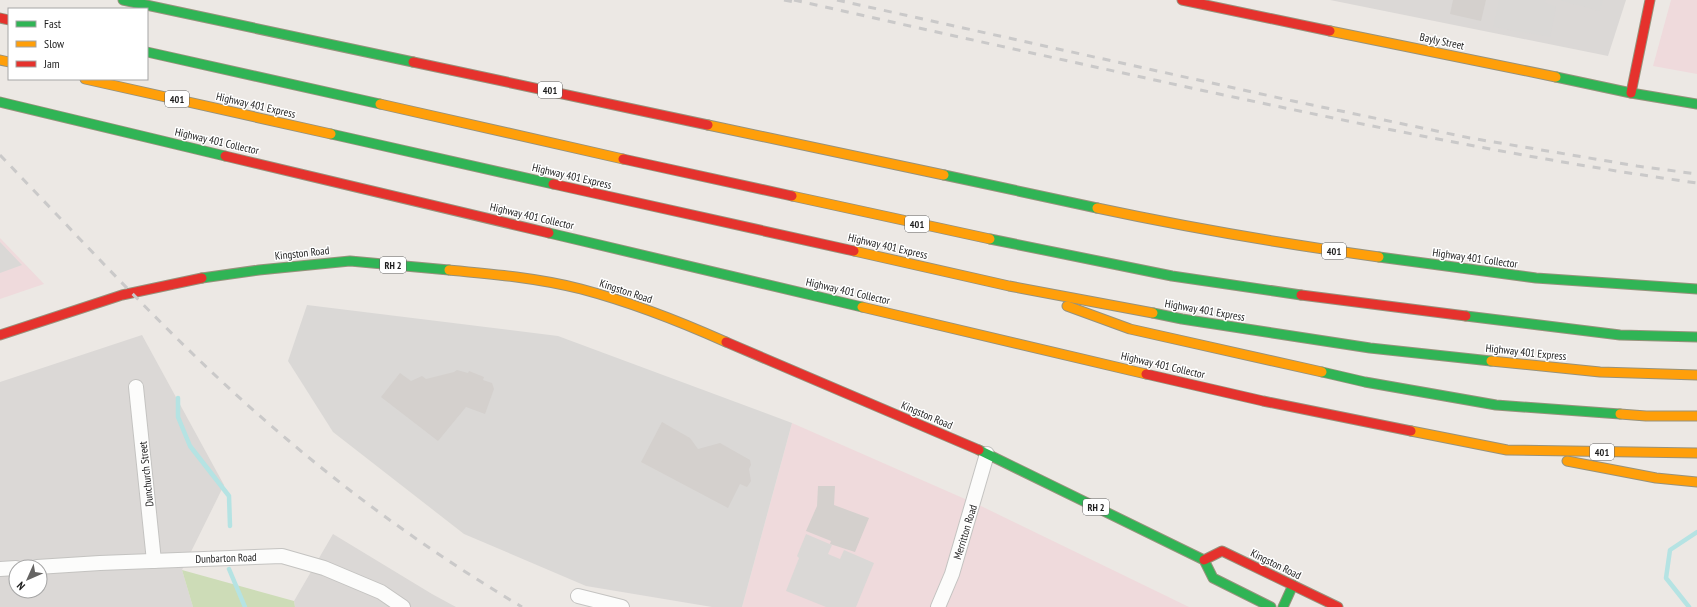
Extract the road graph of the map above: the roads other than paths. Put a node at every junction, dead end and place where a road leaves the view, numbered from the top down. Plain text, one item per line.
1 (123, 0) edge
2 (1182, 0) edge
3 (1650, 0) edge
4 (148, 52) edge
5 (89, 80) edge
6 (1631, 93) junction
7 (0, 102) edge
8 (1697, 104) edge
9 (1009, 286) junction
10 (1697, 289) edge
11 (0, 335) edge
12 (1697, 337) edge
13 (1697, 375) edge
14 (136, 388) dead end
15 (1697, 416) edge
16 (1507, 450) junction
17 (1697, 453) edge
18 (987, 454) junction
19 (1697, 482) edge
20 (1204, 560) junction
21 (154, 561) junction
22 (48, 566) edge
23 (1293, 585) junction
24 (578, 596) dead end
25 (403, 607) edge
26 (622, 607) edge
27 (938, 607) edge
28 (1271, 607) edge
29 (1282, 607) edge
30 (1338, 607) edge

1 - 10 main road, Highway 401 Collector / 401
2 - 6 main road, Bayly Street
3 - 6 main road
4 - 12 main road, 401
5 - 9 main road, Highway 401 Express / 401
6 - 8 main road, Bayly Street
7 - 16 main road, Highway 401 Collector / 401
9 - 13 main road, Highway 401 Express / 401
9 - 15 main road
11 - 18 main road, Kingston Road / RH 2
14 - 21 street, Dunchurch Street
16 - 17 main road, Highway 401 Collector / 401
16 - 19 main road
18 - 20 main road, Kingston Road / RH 2
18 - 27 street, Merritton Road
20 - 23 main road, Kingston Road
20 - 28 main road
21 - 22 street, Dunbarton Road
21 - 25 street, Dunbarton Road
23 - 29 main road
23 - 30 main road, Kingston Road
24 - 26 street

